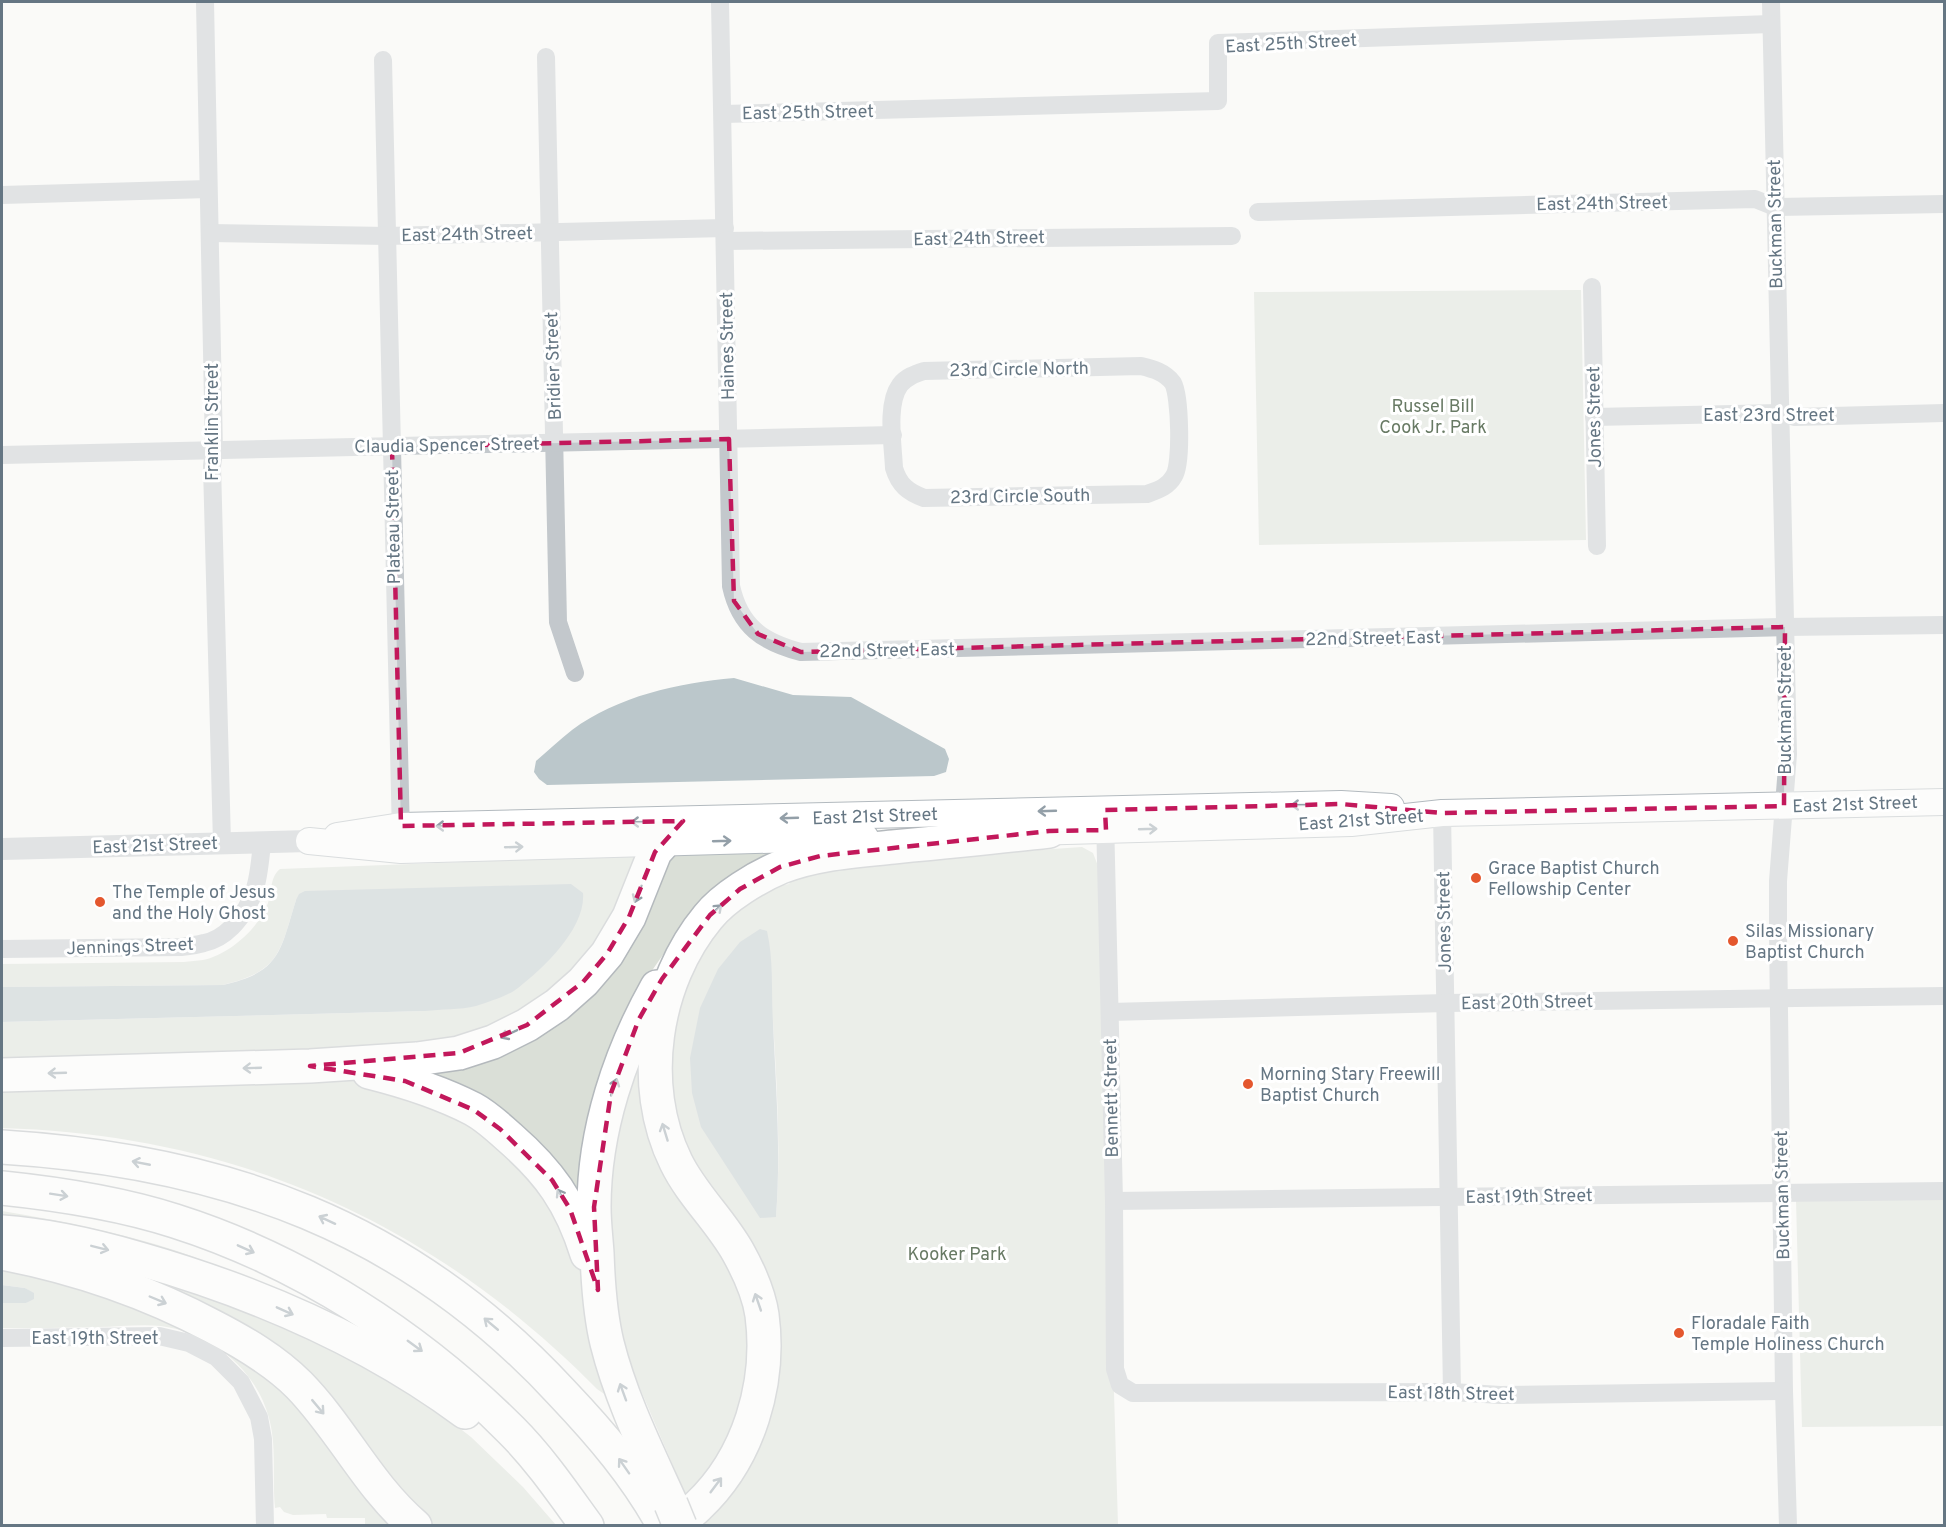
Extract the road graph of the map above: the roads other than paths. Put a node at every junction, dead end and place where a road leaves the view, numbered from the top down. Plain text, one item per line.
1 (205, 2) edge
2 (720, 2) edge
3 (1771, 2) edge
4 (1771, 24) junction
5 (546, 57) dead end
6 (383, 60) dead end
7 (723, 114) junction
8 (208, 189) junction
9 (2, 195) edge
10 (1944, 204) edge
11 (1774, 207) junction
12 (1258, 212) dead end
13 (549, 232) junction
14 (210, 233) junction
15 (725, 235) junction
16 (387, 236) junction
17 (1232, 236) dead end
18 (1592, 287) dead end
19 (1780, 413) junction
20 (1944, 413) edge
21 (1593, 417) junction
22 (893, 435) junction
23 (729, 439) junction
24 (556, 443) junction
25 (392, 447) junction
26 (214, 451) junction
27 (2, 455) edge
28 (1179, 463) joint
29 (1597, 546) dead end
30 (1944, 625) edge
31 (1785, 627) junction
32 (801, 652) joint
33 (575, 673) dead end
34 (1944, 802) edge
35 (1784, 806) junction
36 (1442, 813) junction
37 (1105, 820) junction
38 (698, 821) junction
39 (1048, 831) junction
40 (401, 838) junction
41 (309, 841) joint
42 (262, 842) junction
43 (664, 842) junction
44 (222, 843) junction
45 (2, 849) edge
46 (687, 947) junction
47 (2, 949) edge
48 (1944, 996) edge
49 (1778, 997) junction
50 (1446, 1003) junction
51 (1110, 1012) junction
52 (310, 1066) junction
53 (2, 1075) edge
54 (2, 1147) edge
55 (2, 1188) edge
56 (1944, 1191) edge
57 (1782, 1194) junction
58 (1449, 1196) junction
59 (1114, 1201) junction
60 (2, 1232) edge
61 (2, 1253) edge
62 (598, 1290) junction
63 (2, 1338) edge
64 (1120, 1385) joint
65 (1784, 1391) junction
66 (1452, 1392) junction
67 (669, 1519) edge
68 (265, 1526) edge
69 (415, 1526) edge
70 (586, 1526) edge
71 (1788, 1526) edge

1 - 8 street, Franklin Street
2 - 7 street, Haines Street
3 - 4 street, Buckman Street
4 - 7 street, East 25th Street
4 - 11 street, Buckman Street
5 - 13 street, Bridier Street
6 - 16 street, Plateau Street
7 - 15 street, Haines Street
8 - 9 street
8 - 14 street, Franklin Street
10 - 11 street, East 24th Street
11 - 12 street, East 24th Street
11 - 19 street, Buckman Street
13 - 15 street, East 24th Street
13 - 16 street, East 24th Street
13 - 24 street, Bridier Street
14 - 16 street, East 24th Street
14 - 26 street, Franklin Street
15 - 17 street, East 24th Street
15 - 23 street, Haines Street
16 - 25 street, Plateau Street
18 - 21 street, Jones Street
19 - 20 street, East 23rd Street
19 - 21 street, East 23rd Street
19 - 31 street, Buckman Street
21 - 29 street, Jones Street
22 - 23 street, Claudia Spencer Street
22 - 28 street, 23rd Circle South
22 - 28 street, 23rd Circle North
23 - 24 street, Claudia Spencer Street
23 - 32 street, Haines Street
24 - 25 street, Claudia Spencer Street
24 - 33 street, Bridier Street
25 - 26 street, Claudia Spencer Street
25 - 40 street, Plateau Street
26 - 27 street, Claudia Spencer Street
26 - 44 street, Franklin Street
30 - 31 street, 22nd Street East
31 - 32 street, 22nd Street East
31 - 35 street, Buckman Street
34 - 35 main road, East 21st Street
35 - 36 main road, East 21st Street
35 - 49 street, Buckman Street
36 - 37 main road, East 21st Street
36 - 50 street, Jones Street
37 -> 38 main road, East 21st Street
37 - 39 main road, East 21st Street
37 - 51 street, Bennett Street
38 -> 40 main road, East 21st Street
38 - 43 street
43 -> 39 main road, East 21st Street
46 -> 39 highway
40 - 41 main road, East 21st Street
40 -> 43 main road, East 21st Street
41 - 42 street, East 21st Street
42 - 44 street, East 21st Street
42 - 47 street, Jennings Street
43 -> 52 highway
44 - 45 street, East 21st Street
62 -> 46 highway
67 -> 46 highway
48 - 49 street, East 20th Street
49 - 50 street, East 20th Street
49 - 57 street, Buckman Street
50 - 51 street, East 20th Street
50 - 58 street, Jones Street
51 - 59 street, Bennett Street
52 -> 53 highway
62 -> 52 highway
67 -> 54 highway
55 -> 70 highway
56 - 57 street, East 19th Street
57 - 58 street, East 19th Street
57 - 65 street, Buckman Street
58 - 59 street, East 19th Street
58 - 66 street, Jones Street
59 - 64 street, Bennett Street
60 -> 70 highway
61 -> 69 highway
67 -> 62 highway
63 - 68 street, East 19th Street
64 - 66 street, East 18th Street
65 - 66 street, East 18th Street
65 - 71 street, Buckman Street

